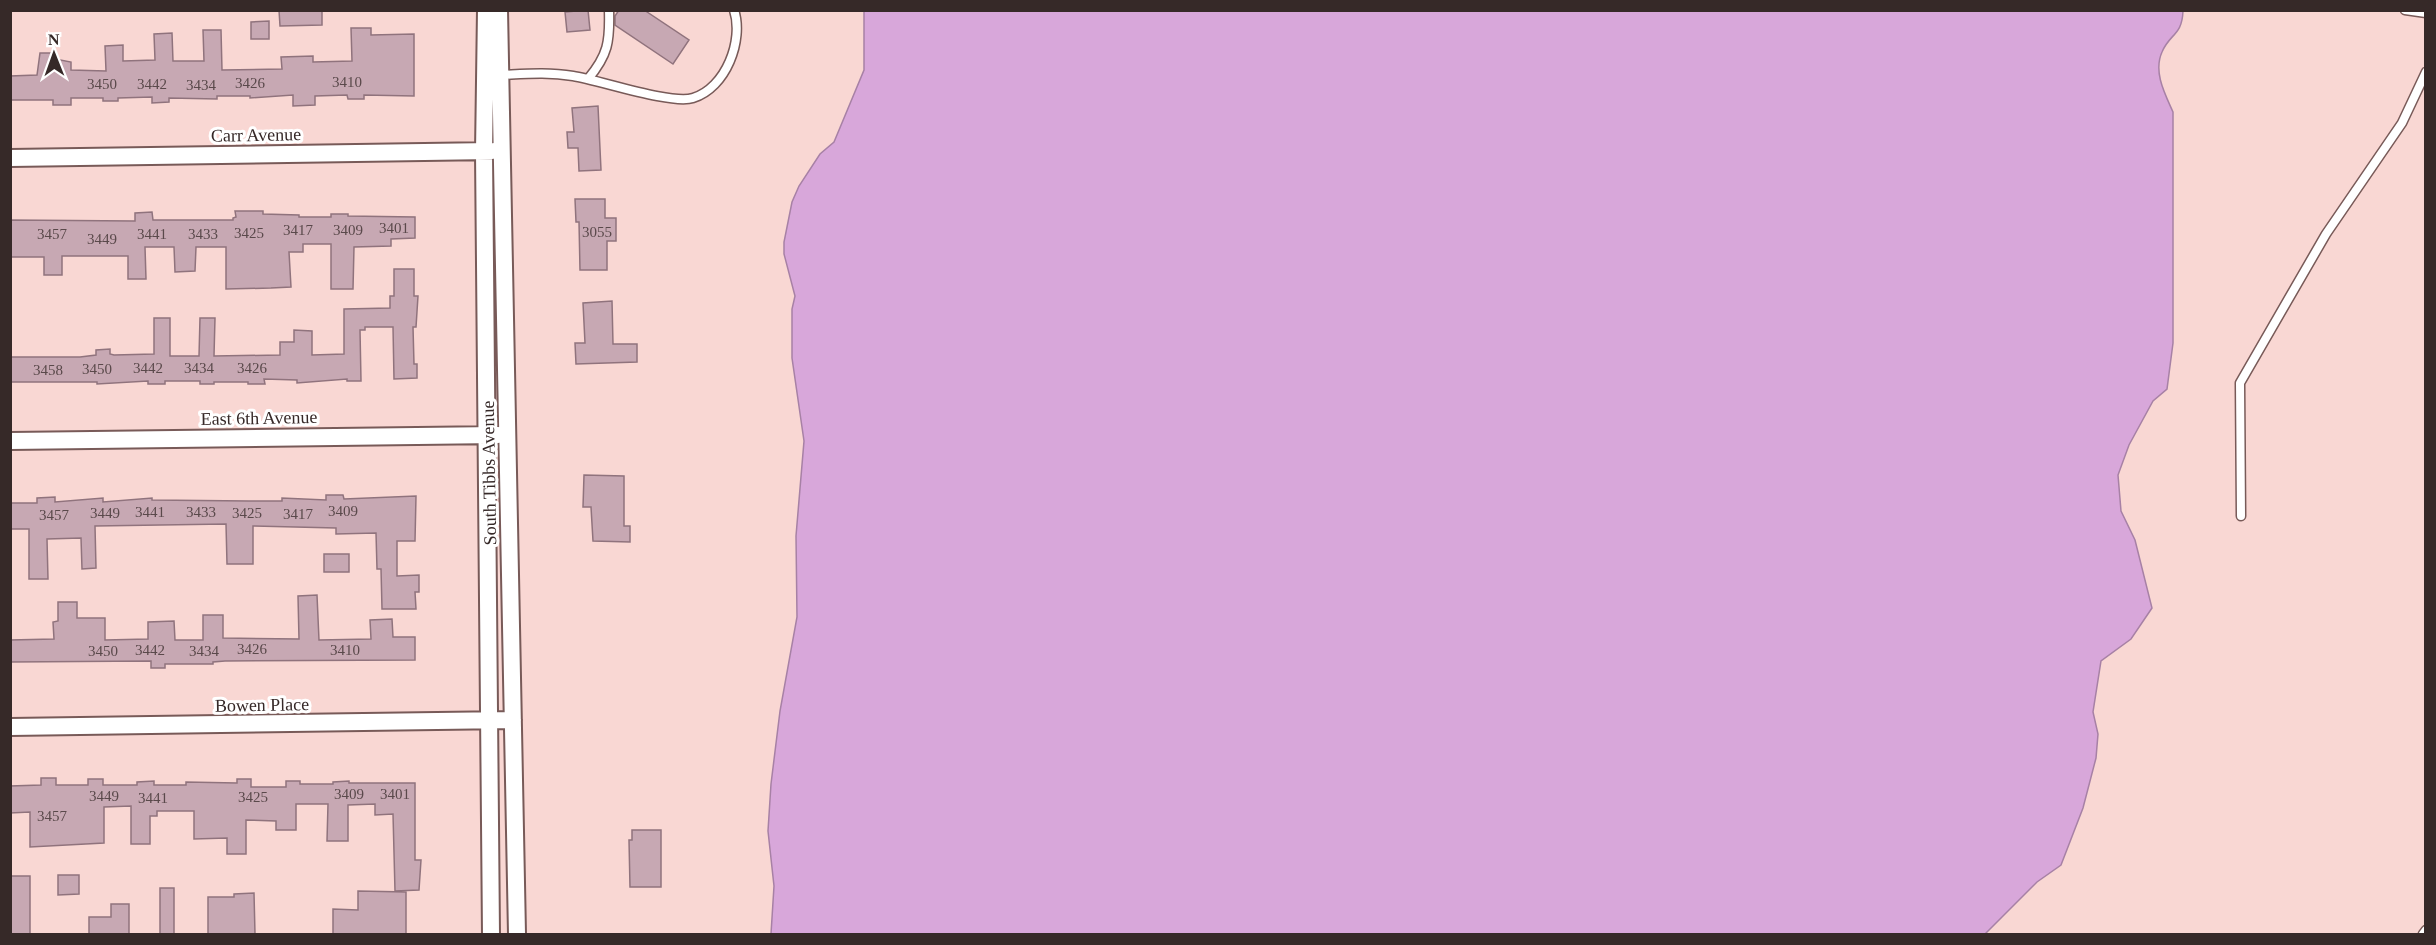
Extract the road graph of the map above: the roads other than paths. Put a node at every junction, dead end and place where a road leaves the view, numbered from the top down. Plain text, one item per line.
1 (486, 10) edge
2 (499, 10) edge
3 (609, 10) edge
4 (734, 10) edge
5 (2405, 10) edge
6 (2426, 13) edge
7 (2426, 72) edge
8 (500, 75) junction
9 (588, 79) junction
10 (502, 151) junction
11 (484, 152) junction
12 (10, 158) edge
13 (486, 435) junction
14 (508, 435) junction
15 (10, 441) edge
16 (2241, 516) dead end
17 (513, 720) junction
18 (489, 721) junction
19 (10, 727) edge
20 (2426, 930) edge
21 (491, 934) edge
22 (517, 934) edge
23 (2423, 934) edge

1 - 11 street, South Tibbs Avenue
2 - 8 street, South Tibbs Avenue
3 - 9 lane
4 - 9 lane
5 - 6 lane
7 - 16 lane
8 - 9 lane
8 - 10 street, South Tibbs Avenue
10 - 11 street, Carr Avenue
10 - 14 street, South Tibbs Avenue
11 - 12 street, Carr Avenue
11 - 13 street, South Tibbs Avenue
13 - 14 street, East 6th Avenue
13 - 15 street, East 6th Avenue
13 - 18 street, South Tibbs Avenue
14 - 17 street, South Tibbs Avenue
17 - 18 street, Bowen Place
17 - 22 street, South Tibbs Avenue
18 - 19 street, Bowen Place
18 - 21 street, South Tibbs Avenue
20 - 23 lane

